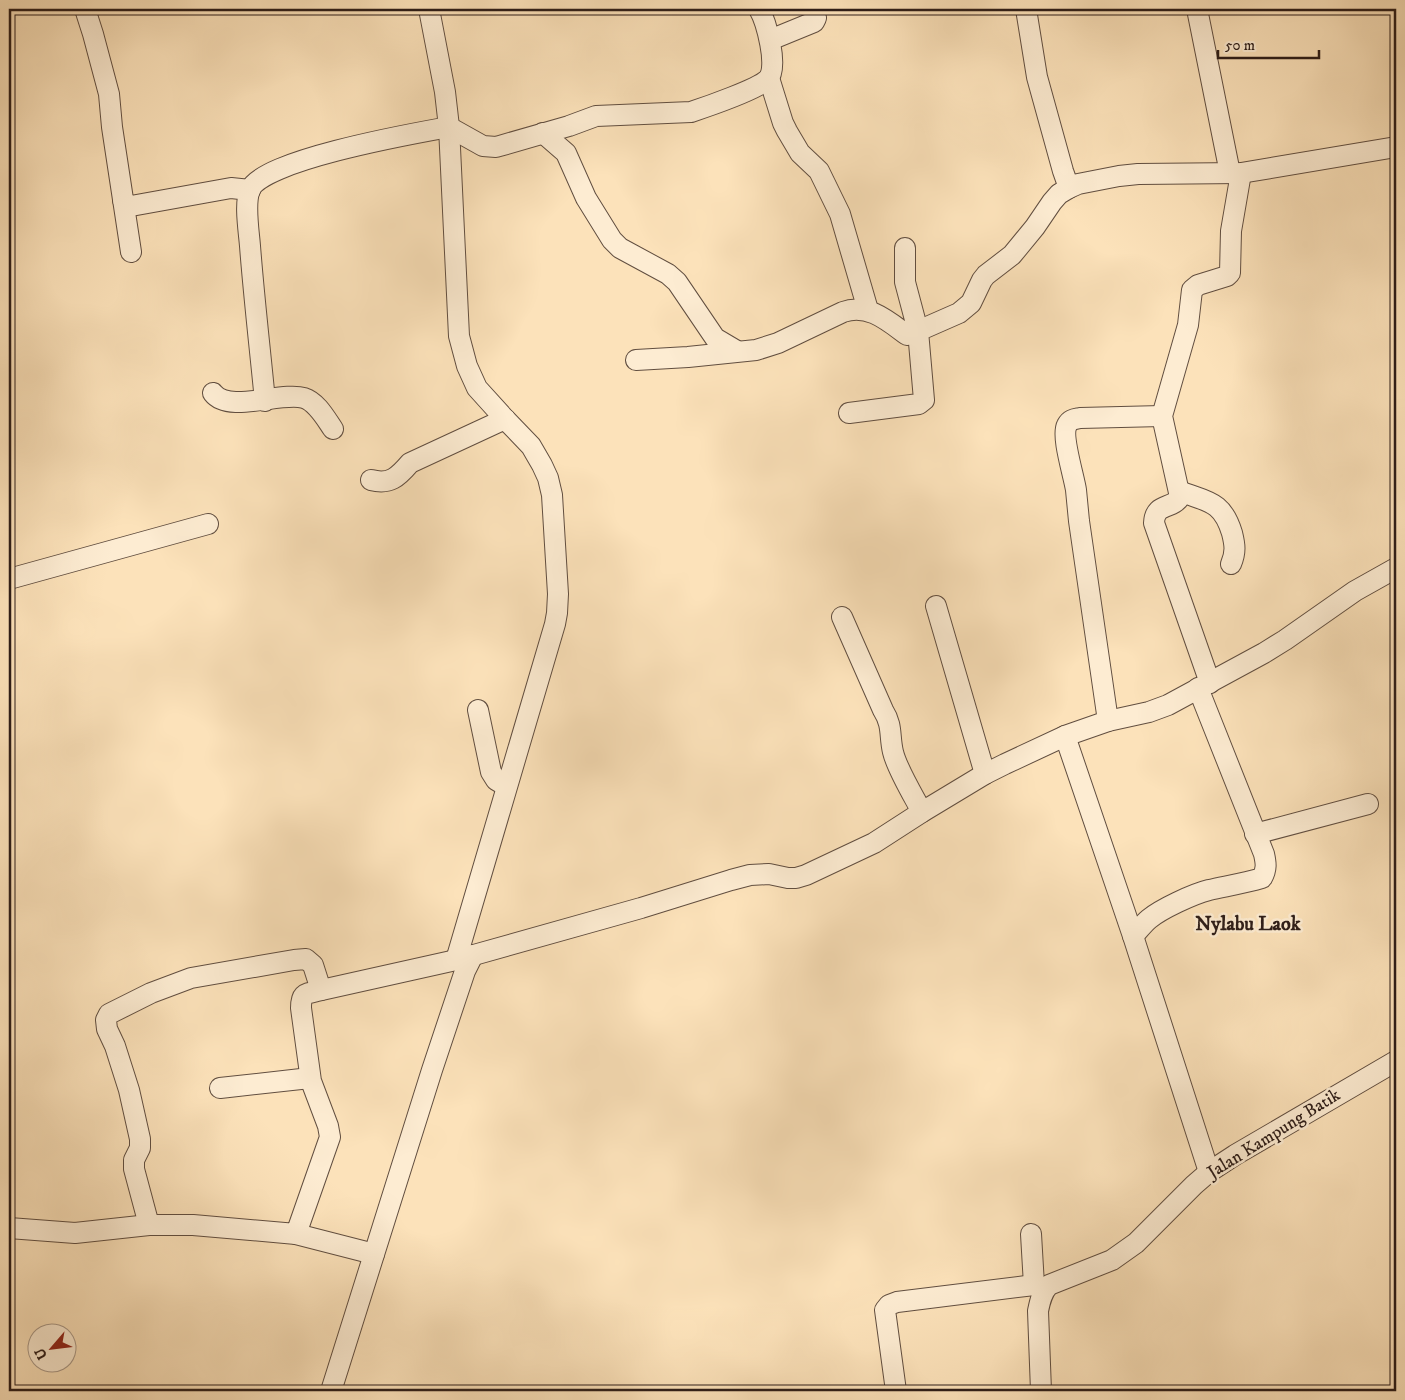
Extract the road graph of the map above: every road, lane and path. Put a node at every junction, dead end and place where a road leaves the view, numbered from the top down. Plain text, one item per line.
1 (85, 9) edge
2 (429, 9) edge
3 (758, 9) edge
4 (813, 9) edge
5 (1026, 9) edge
6 (1197, 9) edge
7 (770, 40) junction
8 (769, 78) junction
9 (449, 127) junction
10 (543, 133) junction
11 (1396, 147) edge
12 (1235, 173) junction
13 (1069, 188) junction
14 (250, 190) junction
15 (123, 200) junction
16 (905, 248) dead end
17 (131, 252) dead end
18 (868, 310) junction
19 (918, 331) junction
20 (736, 351) junction
21 (636, 360) dead end
22 (213, 393) dead end
23 (265, 401) junction
24 (849, 413) dead end
25 (1162, 416) junction
26 (505, 419) junction
27 (333, 429) dead end
28 (371, 480) dead end
29 (1179, 490) junction
30 (208, 524) dead end
31 (1230, 564) dead end
32 (1396, 568) edge
33 (9, 579) edge
34 (936, 606) dead end
35 (842, 617) dead end
36 (1204, 686) junction
37 (478, 710) dead end
38 (1108, 721) junction
39 (1065, 736) junction
40 (985, 774) junction
41 (506, 786) junction
42 (1368, 804) dead end
43 (922, 812) junction
44 (1255, 834) junction
45 (1133, 936) junction
46 (465, 957) junction
47 (321, 990) junction
48 (1396, 1061) edge
49 (310, 1078) junction
50 (220, 1088) dead end
51 (1209, 1172) junction
52 (149, 1226) junction
53 (9, 1228) edge
54 (296, 1234) junction
55 (1031, 1234) dead end
56 (374, 1254) junction
57 (1039, 1287) junction
58 (331, 1391) edge
59 (896, 1391) edge
60 (1041, 1391) edge

1 - 15 street
2 - 9 street
3 - 7 street
4 - 7 street
5 - 13 street
6 - 12 street
7 - 8 street
8 - 10 street
8 - 18 street
9 - 10 street
9 - 14 street
9 - 26 street
10 - 20 street
11 - 12 street
12 - 13 street
12 - 25 street
13 - 19 street
14 - 15 street
14 - 23 street
15 - 17 street
16 - 19 street
18 - 19 street
18 - 20 street
19 - 24 street
20 - 21 street
22 - 23 street
23 - 27 street
25 - 29 street
25 - 38 street
26 - 28 street
26 - 41 street
29 - 31 street
29 - 36 street
30 - 33 street
32 - 36 street
34 - 40 street
35 - 43 street
36 - 38 street
36 - 44 street
37 - 41 street
38 - 39 street
39 - 40 street
39 - 45 street
40 - 43 street
41 - 46 street
42 - 44 street
43 - 46 street
44 - 45 street
45 - 51 street
46 - 47 street
46 - 56 street
47 - 49 street
47 - 52 street
48 - 51 street, Jalan Kampung Batik
49 - 50 street
49 - 54 street
51 - 57 street, Jalan Kampung Batik
52 - 53 street
52 - 54 street
54 - 56 street
55 - 57 street
56 - 58 street
57 - 59 street
57 - 60 street

